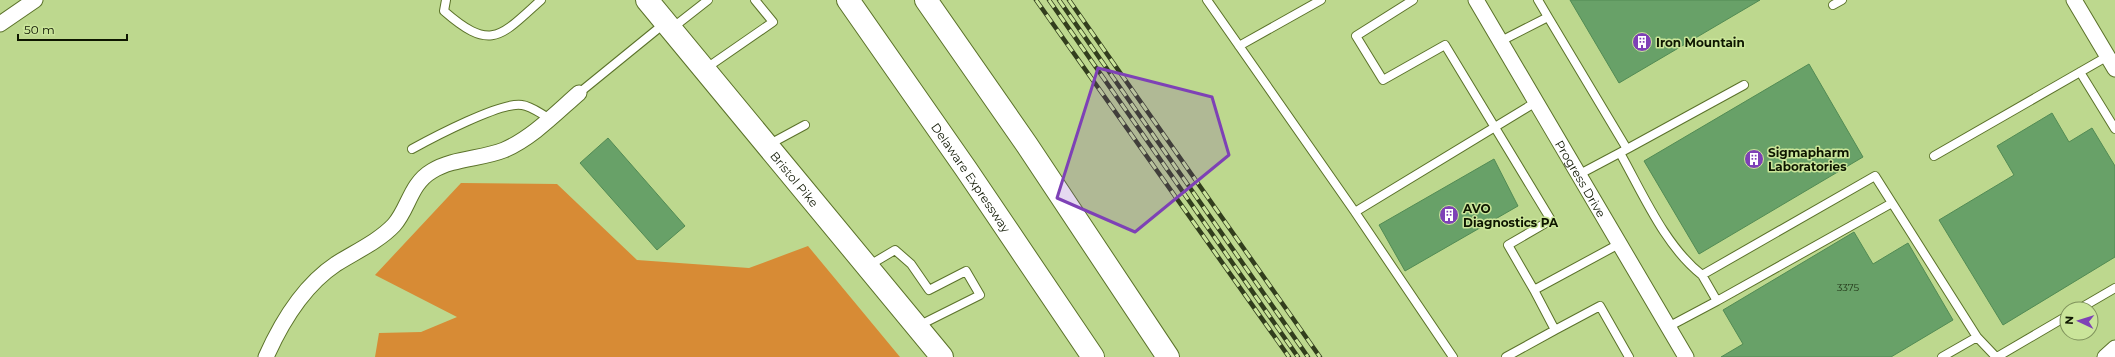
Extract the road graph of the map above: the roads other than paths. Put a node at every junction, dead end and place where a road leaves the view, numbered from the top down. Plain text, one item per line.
1 (35, 0) edge
2 (446, 0) edge
3 (541, 0) edge
4 (647, 0) edge
5 (708, 0) edge
6 (755, 0) edge
7 (848, 0) edge
8 (926, 0) edge
9 (1206, 0) edge
10 (1321, 0) edge
11 (1413, 0) edge
12 (1476, 0) edge
13 (1538, 0) edge
14 (1842, 0) edge
15 (2074, 0) edge
16 (1833, 5) dead end
17 (1548, 17) junction
18 (0, 24) edge
19 (668, 26) junction
20 (1500, 42) junction
21 (1239, 46) junction
22 (2111, 63) edge
23 (704, 70) junction
24 (2080, 72) junction
25 (1744, 85) dead end
26 (579, 94) joint
27 (1536, 102) junction
28 (549, 118) junction
29 (806, 125) dead end
30 (1495, 126) junction
31 (2115, 129) edge
32 (767, 145) junction
33 (412, 149) dead end
34 (1623, 151) junction
35 (1934, 156) dead end
36 (1578, 175) junction
37 (1892, 203) junction
38 (1355, 212) junction
39 (1619, 244) junction
40 (868, 266) junction
41 (1702, 275) junction
42 (2115, 288) edge
43 (1534, 290) junction
44 (1717, 301) junction
45 (2093, 301) edge
46 (2059, 321) edge
47 (917, 326) junction
48 (1668, 327) junction
49 (1555, 330) junction
50 (1977, 337) junction
51 (2115, 348) edge
52 (1681, 355) edge
53 (266, 357) edge
54 (942, 357) edge
55 (1093, 357) edge
56 (1168, 357) edge
57 (1453, 357) edge
58 (1506, 357) edge
59 (1629, 357) edge
60 (1942, 357) edge
61 (1996, 357) edge
62 (2106, 357) edge

1 - 18 street
2 - 3 lane
4 - 19 main road, Bristol Pike
5 - 19 lane
6 - 23 lane
7 - 55 main road, Delaware Expressway
8 - 56 main road
9 - 21 lane
10 - 21 lane
11 - 30 lane
12 - 20 street, Progress Drive
13 - 17 lane
14 - 16 lane
15 - 22 street
17 - 20 lane
17 - 34 lane
19 - 23 main road, Bristol Pike
19 - 26 lane
20 - 27 street, Progress Drive
21 - 38 lane
22 - 24 lane
23 - 32 main road, Bristol Pike
24 - 31 lane
24 - 35 lane
25 - 34 lane
26 - 28 street
27 - 30 lane
27 - 36 street, Progress Drive
28 - 33 lane
28 - 53 street
29 - 32 lane
30 - 38 lane
30 - 43 lane
32 - 40 main road, Bristol Pike
34 - 36 lane
34 - 41 lane
36 - 39 street, Progress Drive
37 - 41 lane
37 - 44 lane
37 - 50 lane
38 - 57 lane
39 - 43 lane
39 - 48 street, Progress Drive
40 - 47 main road, Bristol Pike
40 - 47 lane
41 - 44 lane
42 - 45 lane
43 - 49 lane
44 - 48 lane
46 - 61 lane
47 - 54 main road, Bristol Pike
48 - 52 street, Progress Drive
49 - 58 lane
49 - 59 lane
50 - 60 lane
50 - 61 lane
51 - 62 street

